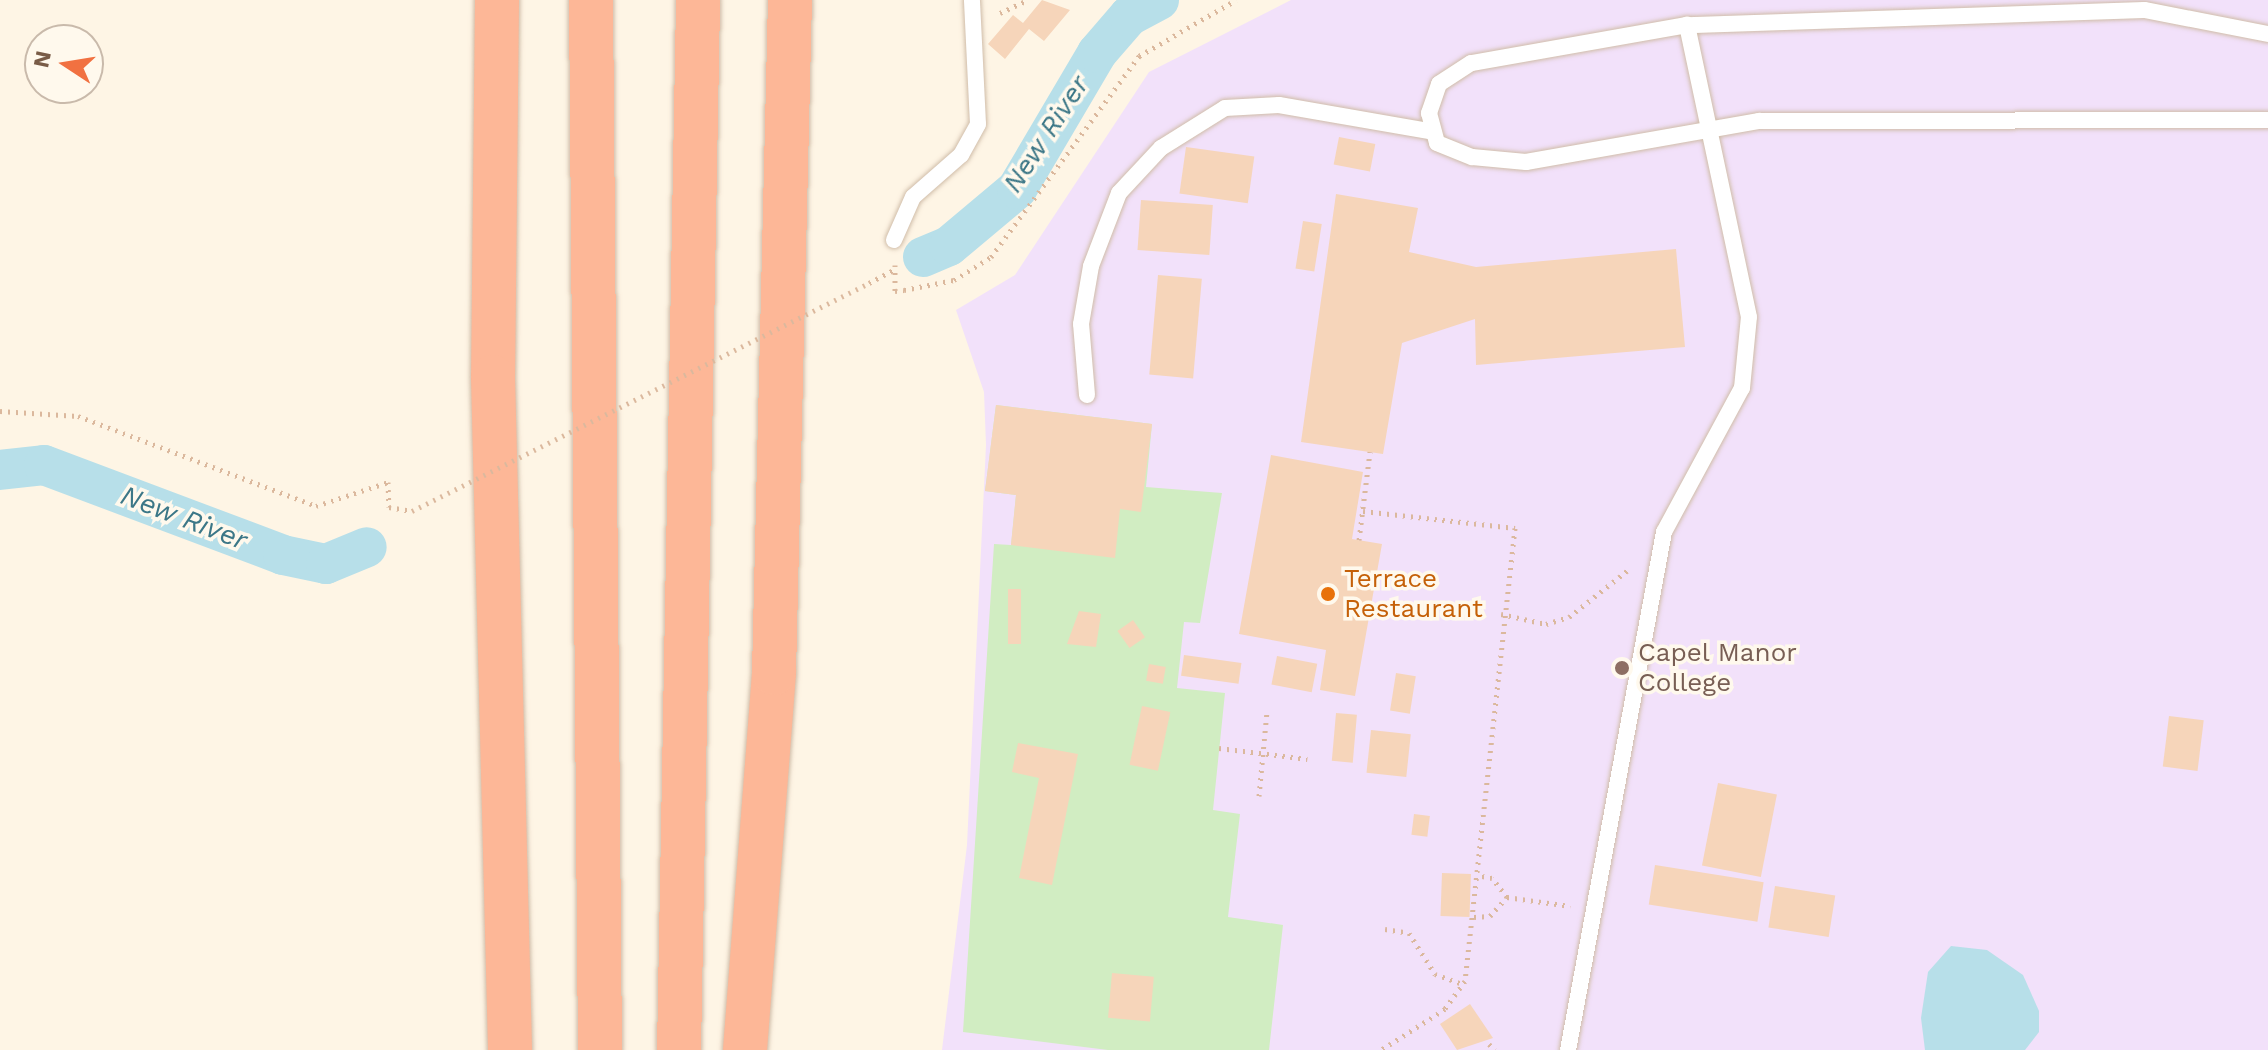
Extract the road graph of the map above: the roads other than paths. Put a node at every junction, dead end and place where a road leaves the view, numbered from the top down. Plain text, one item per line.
1 (497, 0) edge
2 (591, 0) edge
3 (698, 0) edge
4 (790, 0) edge
5 (972, 0) edge
6 (1687, 25) junction
7 (2268, 34) edge
8 (2268, 120) edge
9 (1434, 132) junction
10 (1708, 134) junction
11 (894, 240) dead end
12 (1087, 395) dead end
13 (510, 1050) edge
14 (600, 1050) edge
15 (679, 1050) edge
16 (745, 1050) edge
17 (1568, 1050) edge

1 - 13 highway
2 - 14 highway
3 - 15 highway
4 - 16 highway
5 - 11 lane
6 - 7 lane
6 - 9 lane
6 - 10 lane
8 - 10 lane
9 - 10 lane
9 - 12 lane
10 - 17 lane

